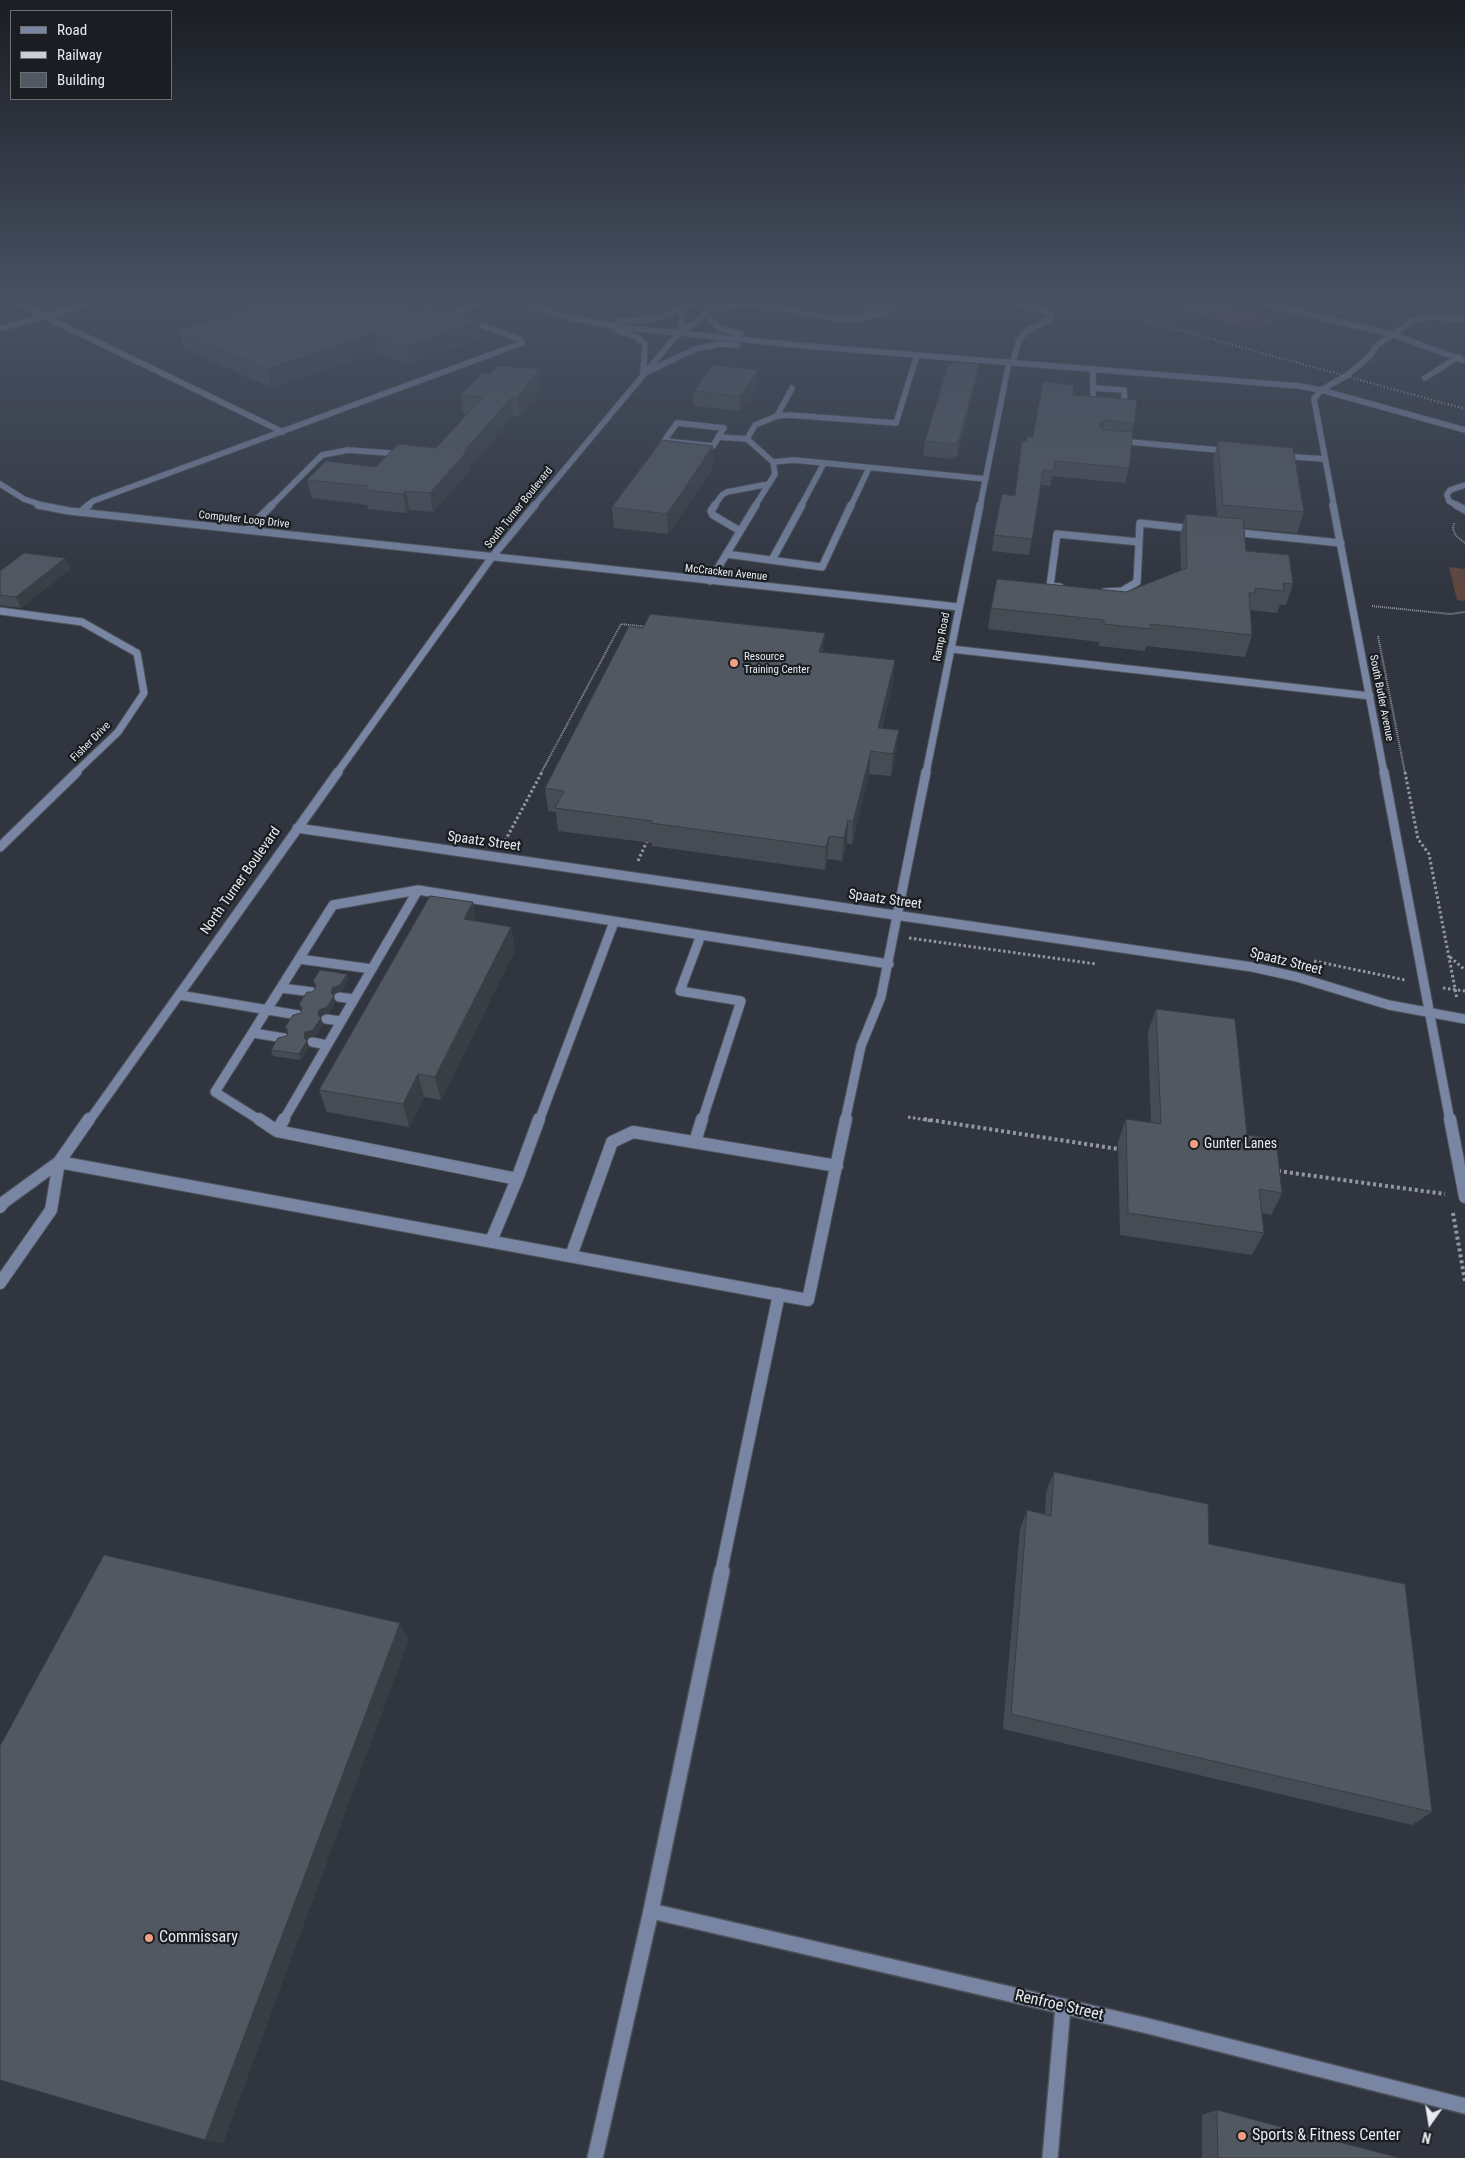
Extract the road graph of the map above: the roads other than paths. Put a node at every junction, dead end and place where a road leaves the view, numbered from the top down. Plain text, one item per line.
1 (219, 401) edge
2 (367, 401) edge
3 (621, 401) edge
4 (785, 401) edge
5 (903, 401) edge
6 (1003, 401) edge
7 (1093, 401) edge
8 (1125, 401) edge
9 (1315, 401) edge
10 (1360, 401) edge
11 (1101, 408) edge
12 (1117, 409) edge
13 (777, 416) junction
14 (1465, 430) edge
15 (283, 432) junction
16 (718, 437) junction
17 (747, 439) junction
18 (1110, 441) edge
19 (1237, 452) edge
20 (403, 454) edge
21 (1276, 455) edge
22 (1324, 460) junction
23 (773, 462) junction
24 (824, 463) junction
25 (869, 468) junction
26 (986, 479) junction
27 (0, 484) edge
28 (769, 484) junction
29 (1465, 485) edge
30 (1465, 510) edge
31 (81, 512) junction
32 (246, 530) junction
33 (1206, 530) edge
34 (740, 531) junction
35 (1224, 532) edge
36 (1139, 542) junction
37 (1340, 543) junction
38 (726, 554) junction
39 (492, 558) junction
40 (772, 560) junction
41 (710, 582) junction
42 (1067, 588) edge
43 (1093, 591) edge
44 (959, 607) junction
45 (0, 611) edge
46 (951, 649) junction
47 (1370, 696) junction
48 (296, 828) junction
49 (0, 847) edge
50 (418, 890) junction
51 (897, 916) junction
52 (614, 922) junction
53 (701, 935) junction
54 (300, 958) junction
55 (889, 964) junction
56 (372, 969) junction
57 (281, 988) junction
58 (312, 992) edge
59 (179, 995) junction
60 (338, 997) dead end
61 (354, 999) junction
62 (266, 1010) junction
63 (1430, 1013) junction
64 (298, 1015) edge
65 (326, 1019) dead end
66 (1463, 1019) edge
67 (341, 1021) junction
68 (253, 1033) junction
69 (284, 1038) edge
70 (312, 1042) dead end
71 (327, 1044) junction
72 (277, 1130) junction
73 (695, 1142) junction
74 (59, 1162) junction
75 (837, 1166) junction
76 (517, 1179) junction
77 (1465, 1197) edge
78 (0, 1207) edge
79 (491, 1241) junction
80 (571, 1256) junction
81 (0, 1283) edge
82 (779, 1294) junction
83 (651, 1911) junction
84 (1063, 2007) junction
85 (1465, 2106) edge
86 (595, 2158) edge
87 (1050, 2158) edge

1 - 15 street
2 - 15 street
3 - 39 street, South Turner Boulevard
4 - 13 street
5 - 13 street
6 - 26 street, Ramp Road
7 - 11 street
8 - 12 street
9 - 22 street, South Butler Avenue
10 - 14 street
13 - 17 street
15 - 31 street
16 - 16 street
16 - 17 street
17 - 23 street
18 - 19 street
20 - 32 street
21 - 22 street
22 - 37 street, South Butler Avenue
23 - 24 street
23 - 28 street
24 - 25 street
24 - 40 street
25 - 26 street
25 - 40 street
26 - 44 street, Ramp Road
27 - 31 street, Computer Loop Drive
28 - 34 street
28 - 34 street
29 - 30 street
31 - 32 street, Computer Loop Drive
32 - 39 street, Computer Loop Drive
33 - 36 street
34 - 38 street
35 - 37 street
36 - 42 street
36 - 43 street
37 - 47 street, South Butler Avenue
38 - 40 street
38 - 41 street
39 - 41 street, McCracken Avenue
39 - 48 street, North Turner Boulevard
41 - 44 street, McCracken Avenue
44 - 46 street, Ramp Road
45 - 49 street, Fisher Drive
46 - 47 street
46 - 51 street, Ramp Road
47 - 63 street, South Butler Avenue
48 - 51 street, Spaatz Street
48 - 59 street, North Turner Boulevard
50 - 52 street
50 - 54 street
50 - 56 street
51 - 55 street, Ramp Road
51 - 63 street, Spaatz Street
52 - 53 street
52 - 76 street
53 - 55 street
53 - 73 street
54 - 56 street
54 - 57 street
55 - 75 street, Ramp Road
56 - 61 street
57 - 58 street
57 - 62 street
59 - 62 street
59 - 74 street, North Turner Boulevard
60 - 61 street
61 - 67 street
62 - 64 street
62 - 68 street
63 - 66 street, Spaatz Street
63 - 77 street, South Butler Avenue
65 - 67 street
67 - 71 street
68 - 69 street
68 - 72 street
70 - 71 street
71 - 72 street
72 - 76 street
73 - 75 street
73 - 80 street
74 - 78 street, North Turner Boulevard
74 - 79 street
74 - 81 street
75 - 82 street, Ramp Road
76 - 79 street
79 - 80 street
80 - 82 street
82 - 83 street
83 - 84 street, Renfroe Street
83 - 86 street
84 - 85 street, Renfroe Street
84 - 87 street

